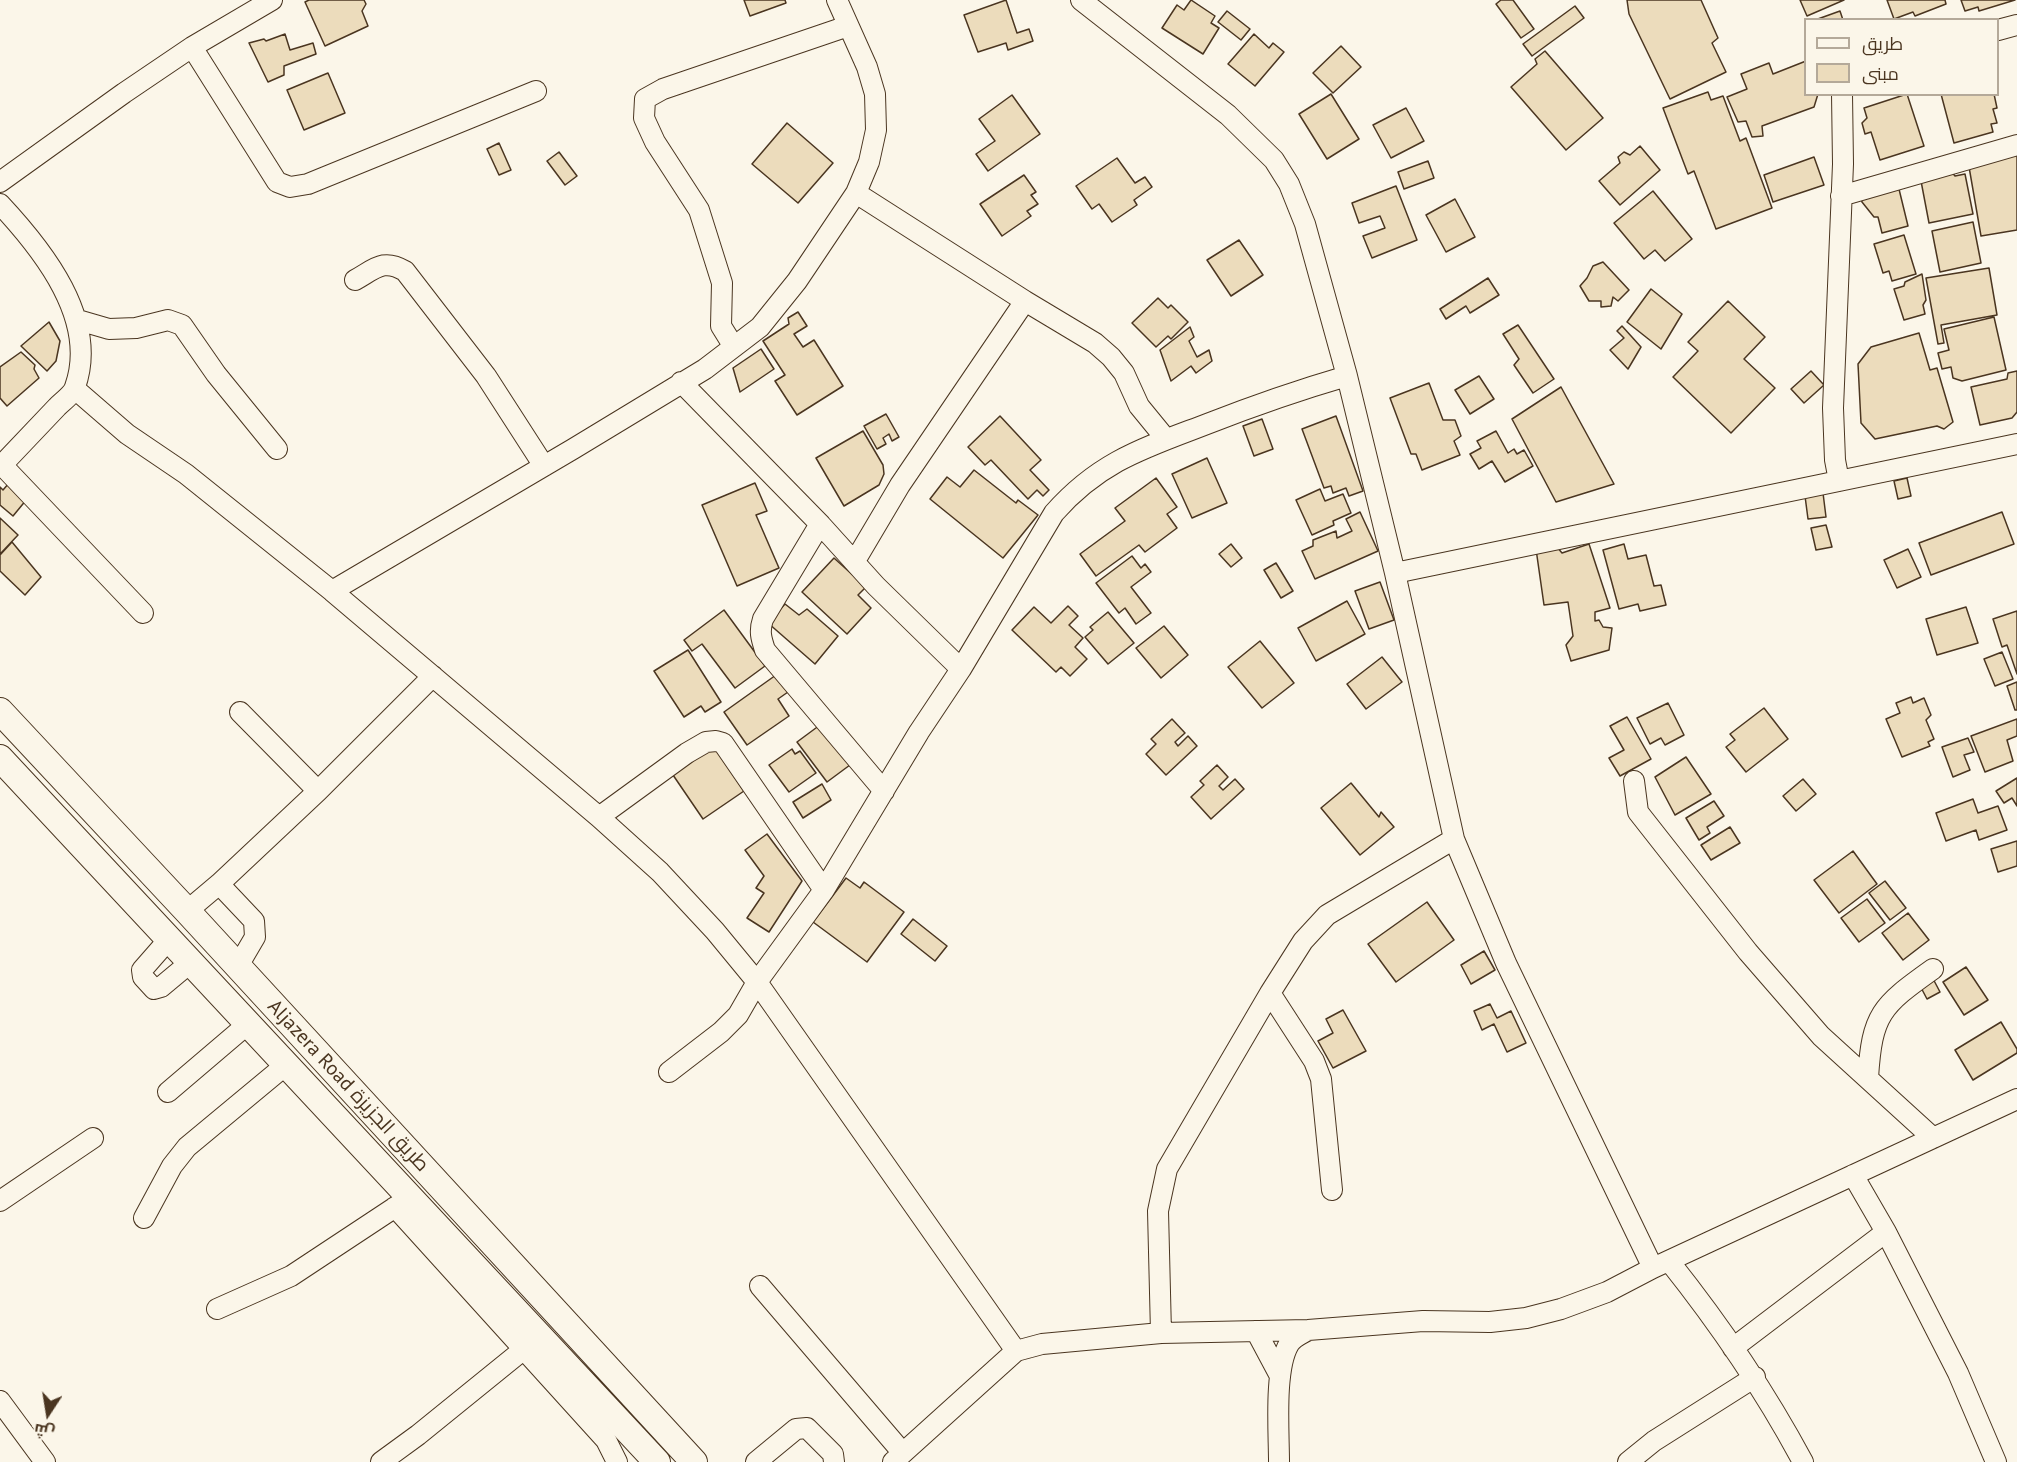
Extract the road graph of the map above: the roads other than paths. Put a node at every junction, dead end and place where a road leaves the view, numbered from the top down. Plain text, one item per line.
1 (272, 0) edge
2 (837, 0) edge
3 (1081, 0) edge
4 (2017, 25) edge
5 (848, 26) junction
6 (1999, 30) edge
7 (192, 47) junction
8 (536, 91) dead end
9 (1842, 96) edge
10 (2017, 145) edge
11 (0, 182) edge
12 (856, 193) junction
13 (1841, 196) junction
14 (0, 204) edge
15 (355, 280) dead end
16 (1024, 302) junction
17 (78, 320) junction
18 (734, 347) junction
19 (1347, 376) junction
20 (681, 382) junction
21 (75, 388) junction
22 (1166, 439) junction
23 (2017, 444) edge
24 (277, 449) dead end
25 (1, 466) edge
26 (544, 466) junction
27 (1839, 481) junction
28 (820, 524) junction
29 (855, 561) junction
30 (1395, 573) junction
31 (332, 591) junction
32 (143, 613) dead end
33 (961, 669) junction
34 (433, 676) junction
35 (0, 711) edge
36 (240, 712) dead end
37 (0, 758) edge
38 (1634, 780) dead end
39 (318, 791) junction
40 (884, 791) junction
41 (599, 817) junction
42 (1454, 839) junction
43 (219, 884) junction
44 (824, 890) junction
45 (187, 911) junction
46 (170, 938) junction
47 (191, 962) junction
48 (238, 966) junction
49 (1933, 969) dead end
50 (757, 982) junction
51 (1270, 993) junction
52 (249, 1023) junction
53 (287, 1064) junction
54 (669, 1072) dead end
55 (1868, 1078) junction
56 (168, 1092) dead end
57 (2017, 1099) edge
58 (93, 1138) dead end
59 (1933, 1138) junction
60 (1852, 1175) junction
61 (1332, 1190) dead end
62 (0, 1201) edge
63 (403, 1202) junction
64 (144, 1218) dead end
65 (1886, 1232) junction
66 (1661, 1265) junction
67 (760, 1286) dead end
68 (217, 1309) dead end
69 (1308, 1330) junction
70 (1256, 1331) junction
71 (1161, 1333) junction
72 (532, 1343) junction
73 (1733, 1348) junction
74 (1016, 1351) junction
75 (1280, 1376) junction
76 (1755, 1377) junction
77 (0, 1401) edge
78 (603, 1420) junction
79 (633, 1436) junction
80 (897, 1457) edge
81 (763, 1460) edge
82 (1275, 1460) edge
83 (45, 1462) edge
84 (381, 1462) edge
85 (618, 1462) edge
86 (637, 1462) edge
87 (657, 1462) edge
88 (694, 1462) edge
89 (834, 1462) edge
90 (1628, 1462) edge
91 (1803, 1462) edge
92 (1996, 1462) edge

1 - 7 street
2 - 5 street
3 - 19 street
4 - 6 street
5 - 12 street
5 - 18 street
7 - 8 street
7 - 11 street
9 - 13 street
10 - 13 street
12 - 16 street
12 - 18 street
13 - 27 street
14 - 17 street
15 - 26 street
16 - 22 street
16 - 29 street
17 - 21 street
17 - 24 street
18 - 20 street
19 - 22 street
19 - 30 street
20 - 26 street
20 - 28 street
21 - 25 street
21 - 31 street
22 - 33 street
23 - 27 street
25 - 32 street
26 - 31 street
27 - 30 street
28 - 29 street
28 - 40 street
29 - 33 street
30 - 42 street
31 - 34 street
33 - 40 street
34 - 39 street
34 - 41 street
35 - 45 main road, Aljazera Road طريق الجزيزة
36 - 39 street
37 - 46 main road, Aljazera Road طريق الجزيزة
38 - 55 street
39 - 43 street
40 - 44 street
41 - 44 street
41 - 50 street
42 - 51 street
42 - 66 street
43 - 45 street
43 - 48 street
44 - 50 street
45 - 48 main road, Aljazera Road طريق الجزيزة
46 - 47 main road, Aljazera Road طريق الجزيزة
46 - 47 street
47 - 52 main road, Aljazera Road طريق الجزيزة
48 - 88 main road, Aljazera Road طريق الجزيزة
49 - 55 street
50 - 54 street
50 - 74 street
51 - 61 street
51 - 71 street
52 - 53 main road, Aljazera Road طريق الجزيزة
52 - 56 street
53 - 63 main road, Aljazera Road طريق الجزيزة
53 - 64 street
55 - 59 street
57 - 59 street
58 - 62 street
59 - 60 street
60 - 65 street
60 - 66 street
63 - 68 street
63 - 72 main road, Aljazera Road طريق الجزيزة
65 - 73 street
65 - 92 street
66 - 69 street
66 - 73 street
67 - 80 street
69 - 70 street
69 - 75 street
70 - 71 street
70 - 75 street
71 - 74 street
72 - 78 main road, Aljazera Road طريق الجزيزة
72 - 84 street
73 - 76 street
74 - 80 street
75 - 82 street
76 - 90 street
76 - 91 street
77 - 83 street
78 - 79 main road, Aljazera Road طريق الجزيزة
78 - 85 street
79 - 86 street
79 - 87 main road, Aljazera Road طريق الجزيزة
81 - 89 street

